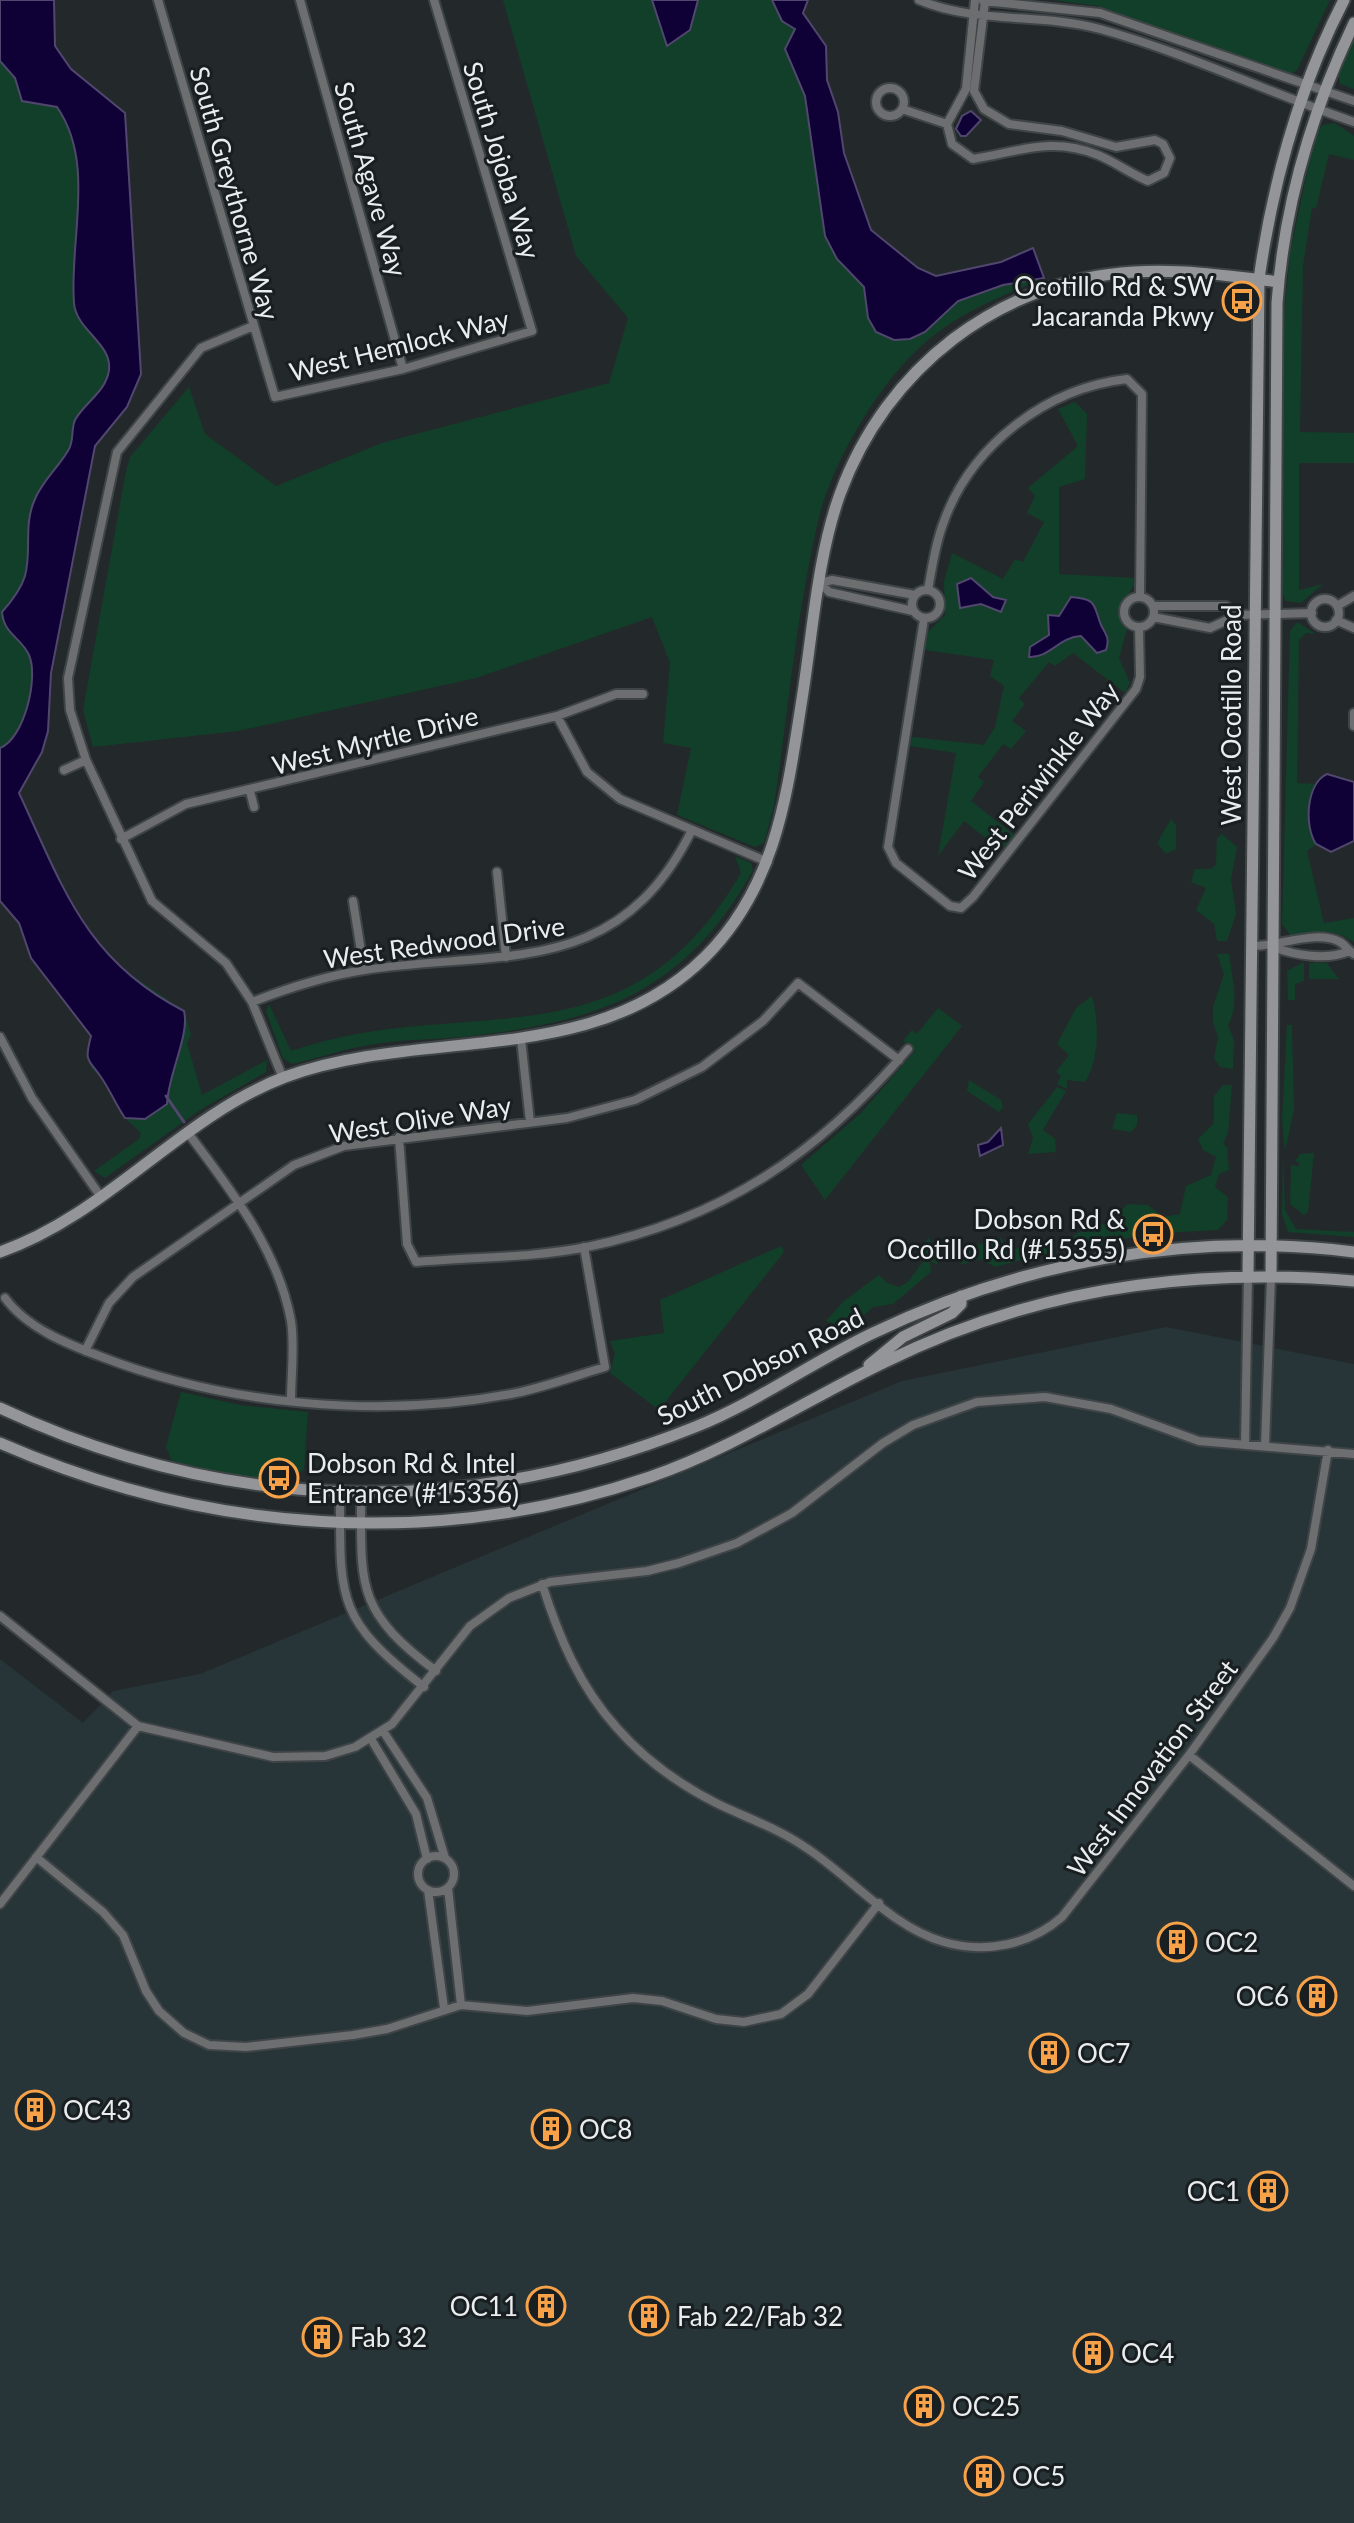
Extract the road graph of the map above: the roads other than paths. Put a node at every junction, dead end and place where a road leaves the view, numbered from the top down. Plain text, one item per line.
1 (158, 0) edge
2 (300, 0) edge
3 (434, 0) edge
4 (919, 0) edge
5 (977, 0) edge
6 (1344, 0) edge
7 (985, 1) edge
8 (978, 14) junction
9 (1354, 23) edge
10 (1304, 86) junction
11 (1325, 90) junction
12 (1299, 99) junction
13 (1354, 101) edge
14 (902, 109) dead end
15 (1318, 110) junction
16 (1354, 122) edge
17 (947, 124) junction
18 (1259, 279) junction
19 (1279, 282) junction
20 (253, 326) junction
21 (532, 331) joint
22 (403, 369) junction
23 (275, 397) joint
24 (820, 583) junction
25 (928, 590) junction
26 (915, 595) junction
27 (1140, 596) junction
28 (1354, 596) edge
29 (1153, 606) junction
30 (1337, 606) junction
31 (913, 611) junction
32 (1312, 613) junction
33 (1254, 614) junction
34 (1238, 615) junction
35 (1274, 615) junction
36 (1153, 617) junction
37 (924, 619) junction
38 (1336, 620) junction
39 (1139, 627) junction
40 (1354, 628) edge
41 (643, 694) dead end
42 (1354, 713) edge
43 (557, 716) junction
44 (1354, 726) edge
45 (86, 760) junction
46 (64, 770) dead end
47 (250, 791) junction
48 (254, 807) dead end
49 (692, 830) junction
50 (121, 839) junction
51 (769, 862) junction
52 (497, 872) dead end
53 (353, 901) dead end
54 (1322, 938) junction
55 (1251, 946) junction
56 (1272, 947) junction
57 (1352, 953) edge
58 (1323, 955) junction
59 (506, 957) junction
60 (364, 970) junction
61 (252, 1002) junction
62 (0, 1037) edge
63 (521, 1039) junction
64 (908, 1049) dead end
65 (11, 1060) junction
66 (899, 1060) junction
67 (0, 1066) edge
68 (283, 1078) junction
69 (530, 1122) junction
70 (188, 1133) junction
71 (399, 1137) junction
72 (101, 1197) junction
73 (239, 1201) junction
74 (1271, 1245) junction
75 (1249, 1246) junction
76 (584, 1247) junction
77 (0, 1252) edge
78 (1354, 1252) edge
79 (1248, 1276) junction
80 (1271, 1277) junction
81 (1354, 1281) edge
82 (961, 1296) junction
83 (5, 1298) dead end
84 (85, 1351) junction
85 (853, 1378) junction
86 (291, 1401) junction
87 (0, 1408) edge
88 (0, 1443) edge
89 (1245, 1445) junction
90 (1265, 1446) junction
91 (1328, 1450) junction
92 (1354, 1454) edge
93 (340, 1493) junction
94 (361, 1493) junction
95 (340, 1524) junction
96 (361, 1524) junction
97 (542, 1584) junction
98 (0, 1616) edge
99 (436, 1671) junction
100 (424, 1687) junction
101 (138, 1726) junction
102 (383, 1731) junction
103 (371, 1739) junction
104 (1189, 1755) junction
105 (36, 1857) junction
106 (445, 1858) junction
107 (427, 1859) junction
108 (1354, 1886) edge
109 (448, 1888) junction
110 (428, 1890) junction
111 (879, 1903) junction
112 (0, 1904) edge
113 (461, 2005) junction
114 (444, 2008) junction

1 - 20 street, South Greythorne Way
2 - 22 street, South Agave Way
3 - 21 street, South Jojoba Way
4 - 8 street
5 - 7 street
5 - 8 street
6 - 10 main road, West Ocotillo Road
7 - 8 street
7 - 10 street
8 - 12 street
8 - 17 street
8 - 17 street
9 - 11 main road, West Ocotillo Road
10 - 11 street
10 - 12 main road, West Ocotillo Road
11 - 13 street
11 - 15 main road, West Ocotillo Road
12 - 15 street
12 - 18 main road, West Ocotillo Road
14 - 17 street
15 - 16 street
15 - 19 main road, West Ocotillo Road
18 - 19 main road
18 - 24 main road
18 - 33 main road, West Ocotillo Road
19 - 35 main road, West Ocotillo Road
20 - 23 street, South Greythorne Way
20 - 45 street
21 - 22 street, West Hemlock Way
22 - 23 street, West Hemlock Way
24 - 26 street
24 - 31 street
24 - 51 main road
25 - 26 street
25 - 27 street, West Periwinkle Way
25 - 37 street
26 - 31 street
27 - 29 street
27 - 39 street, West Periwinkle Way
28 - 30 street
29 - 34 street
29 - 36 street
30 - 32 street
30 - 38 street
31 - 37 street
32 - 35 street
32 - 38 street
33 - 34 street
33 - 35 street
33 - 55 main road, West Ocotillo Road
34 - 36 street
35 - 56 main road, West Ocotillo Road
36 - 39 street
37 - 39 street, West Periwinkle Way
38 - 40 street
41 - 43 street, West Myrtle Drive
42 - 44 street
43 - 47 street, West Myrtle Drive
43 - 49 street
45 - 46 street
45 - 50 street
47 - 48 street
47 - 50 street, West Myrtle Drive
49 - 51 street
49 - 59 street, West Redwood Drive
50 - 61 street
51 - 63 main road
52 - 59 street
53 - 60 street
54 - 56 street
54 - 57 street
54 - 58 street
55 - 56 street
55 - 75 main road, West Ocotillo Road
56 - 58 street
56 - 74 main road, West Ocotillo Road
57 - 58 street
59 - 60 street, West Redwood Drive
60 - 61 street, West Redwood Drive
61 - 68 street
62 - 65 street
63 - 68 main road
63 - 69 street
64 - 66 street
65 - 67 street
65 - 72 street
66 - 69 street, West Olive Way
66 - 76 street
68 - 70 main road
69 - 71 street, West Olive Way
70 - 72 main road
70 - 73 street
71 - 73 street, West Olive Way
71 - 76 street
72 - 77 main road
73 - 84 street, West Olive Way
73 - 86 street
74 - 75 main road, South Dobson Road
74 - 78 main road, South Dobson Road
74 - 80 main road, West Ocotillo Road
75 - 79 main road, West Ocotillo Road
75 - 82 main road, South Dobson Road
76 - 86 street
79 - 80 main road, South Dobson Road
79 - 85 main road, South Dobson Road
79 - 89 street, West Ocotillo Road
80 - 81 main road, South Dobson Road
80 - 90 street, West Ocotillo Road
82 - 85 main road
82 - 94 main road, South Dobson Road
83 - 84 street
84 - 86 street
85 - 96 main road, South Dobson Road
87 - 93 main road, South Dobson Road
88 - 95 main road, South Dobson Road
89 - 90 street
89 - 97 street
90 - 91 street
91 - 92 street
91 - 104 street, West Innovation Street
93 - 94 main road, South Dobson Road
93 - 95 street
94 - 96 street
95 - 96 main road, South Dobson Road
95 - 100 street
96 - 99 street
97 - 99 street
97 - 111 street, West Innovation Street
98 - 101 street
99 - 100 street
100 - 102 street
101 - 103 street
101 - 105 street
102 - 103 street
102 - 106 street
103 - 107 street
104 - 108 street
104 - 111 street, West Innovation Street
105 - 112 street
105 - 114 street
106 - 107 street
106 - 109 street
107 - 110 street
109 - 110 street
109 - 113 street
110 - 114 street
111 - 113 street
113 - 114 street

